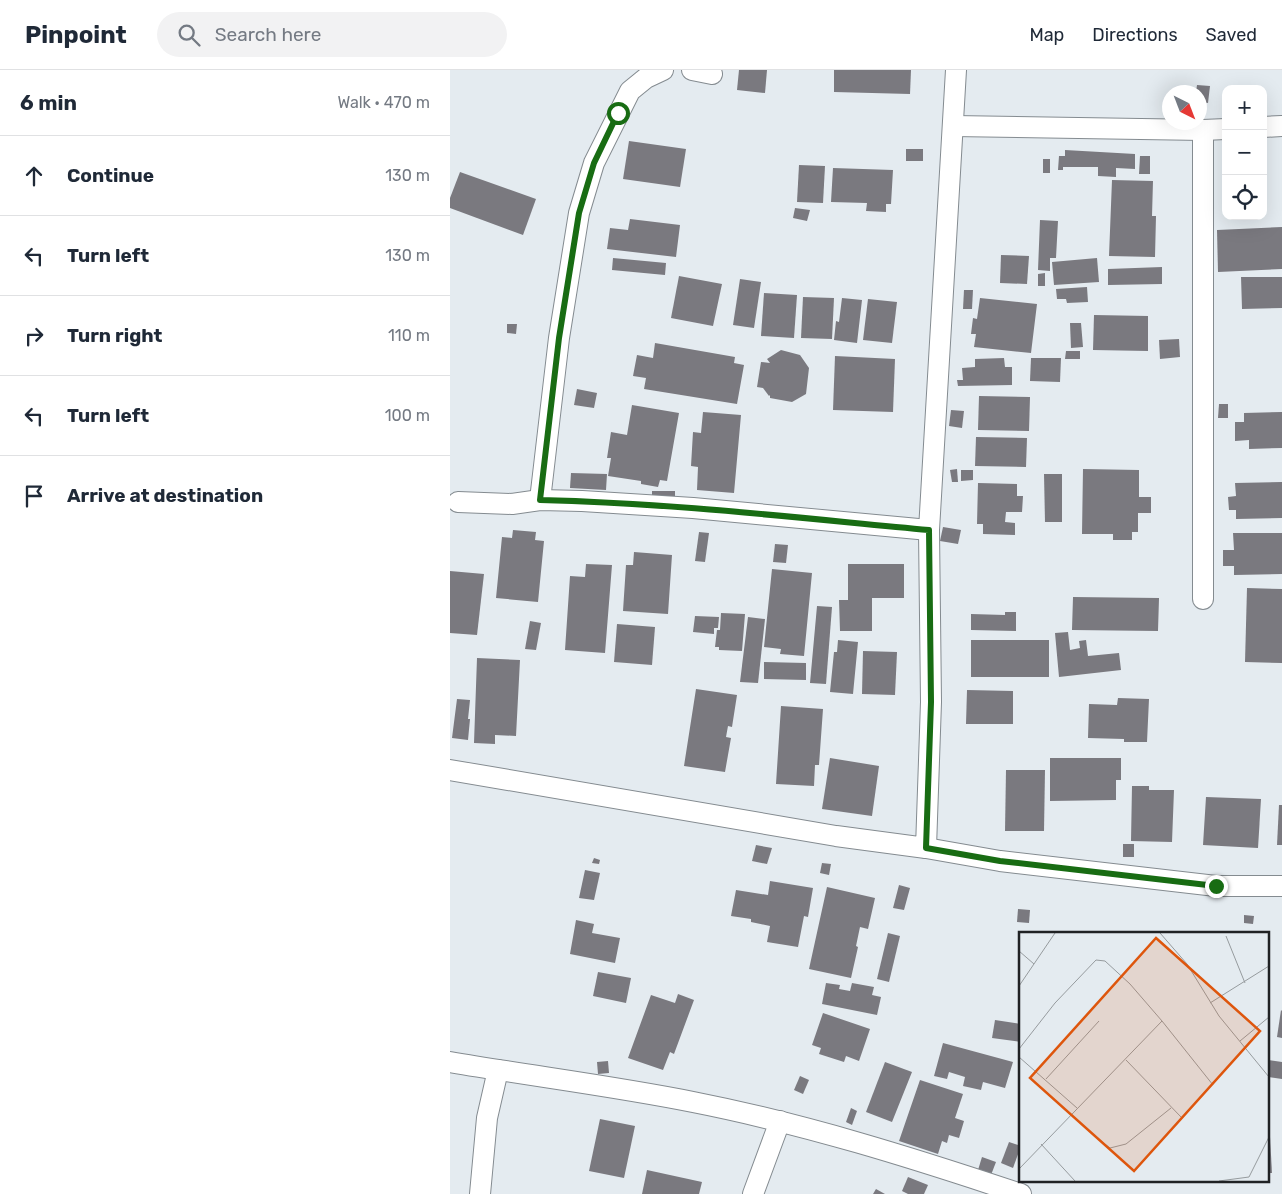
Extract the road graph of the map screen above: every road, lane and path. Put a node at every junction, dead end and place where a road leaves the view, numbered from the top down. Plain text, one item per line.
1 (663, 70) edge
2 (956, 70) edge
3 (953, 126) junction
4 (1282, 126) edge
5 (1267, 127) edge
6 (1162, 129) edge
7 (1222, 129) edge
8 (1203, 130) edge
9 (1207, 130) edge
10 (540, 500) junction
11 (458, 502) dead end
12 (929, 530) junction
13 (1203, 599) dead end
14 (450, 770) edge
15 (926, 848) junction
16 (1282, 886) edge
17 (450, 1062) edge
18 (498, 1070) junction
19 (780, 1121) junction
20 (480, 1194) edge
21 (754, 1194) edge
22 (1021, 1194) edge

1 - 10 street
2 - 3 street
3 - 6 street
3 - 12 street
4 - 5 street
7 - 9 street
8 - 13 street
10 - 11 street
10 - 12 street
12 - 15 street
14 - 15 street
15 - 16 street
17 - 18 street
18 - 19 street
18 - 20 street
19 - 21 street
19 - 22 street

